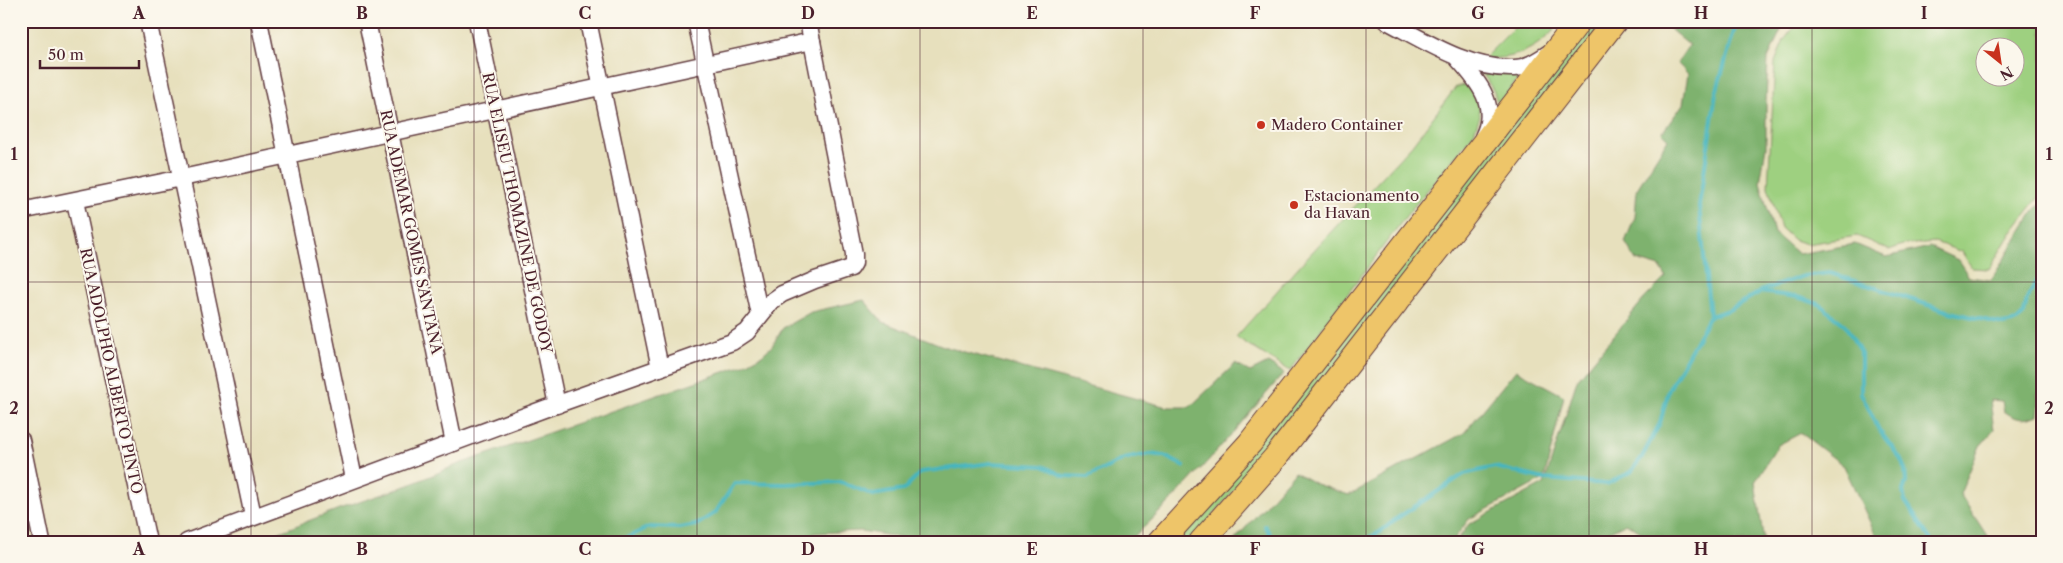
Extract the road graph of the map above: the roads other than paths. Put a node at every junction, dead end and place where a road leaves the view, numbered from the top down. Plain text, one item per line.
1 (148, 21) edge
2 (259, 21) edge
3 (367, 21) edge
4 (477, 21) edge
5 (588, 21) edge
6 (696, 21) edge
7 (808, 21) edge
8 (1387, 21) edge
9 (1579, 21) edge
10 (1615, 21) edge
11 (812, 41) junction
12 (1560, 47) junction
13 (1458, 59) junction
14 (706, 64) junction
15 (601, 87) junction
16 (495, 110) junction
17 (390, 133) junction
18 (287, 155) junction
19 (1473, 157) junction
20 (182, 178) junction
21 (75, 201) junction
22 (21, 211) edge
23 (760, 315) junction
24 (660, 368) junction
25 (557, 404) junction
26 (21, 440) edge
27 (454, 443) junction
28 (354, 479) junction
29 (252, 516) junction
30 (1206, 539) edge
31 (42, 542) edge
32 (148, 542) edge
33 (187, 542) edge
34 (1160, 542) edge

1 - 20 street
2 - 18 street
3 - 17 street, RUA ADEMAR GOMES SANTANA
4 - 16 street, RUA ELISEU THOMAZINE DE GODOY
5 - 15 street
6 - 14 street
7 - 11 street
8 - 13 street
9 - 12 highway
10 - 30 highway
11 - 14 street
11 - 23 street
12 - 13 street
12 - 19 highway
13 - 19 street
14 - 15 street
14 - 23 street
15 - 16 street
15 - 24 street
16 - 17 street
16 - 25 street, RUA ELISEU THOMAZINE DE GODOY
17 - 18 street
17 - 27 street, RUA ADEMAR GOMES SANTANA
18 - 20 street
18 - 28 street
19 - 34 highway
20 - 21 street
20 - 29 street
21 - 22 street
21 - 32 street, RUA ADOLPHO ALBERTO PINTO
23 - 24 street
24 - 25 street
25 - 27 street
26 - 31 street
27 - 28 street
28 - 29 street
29 - 33 street

